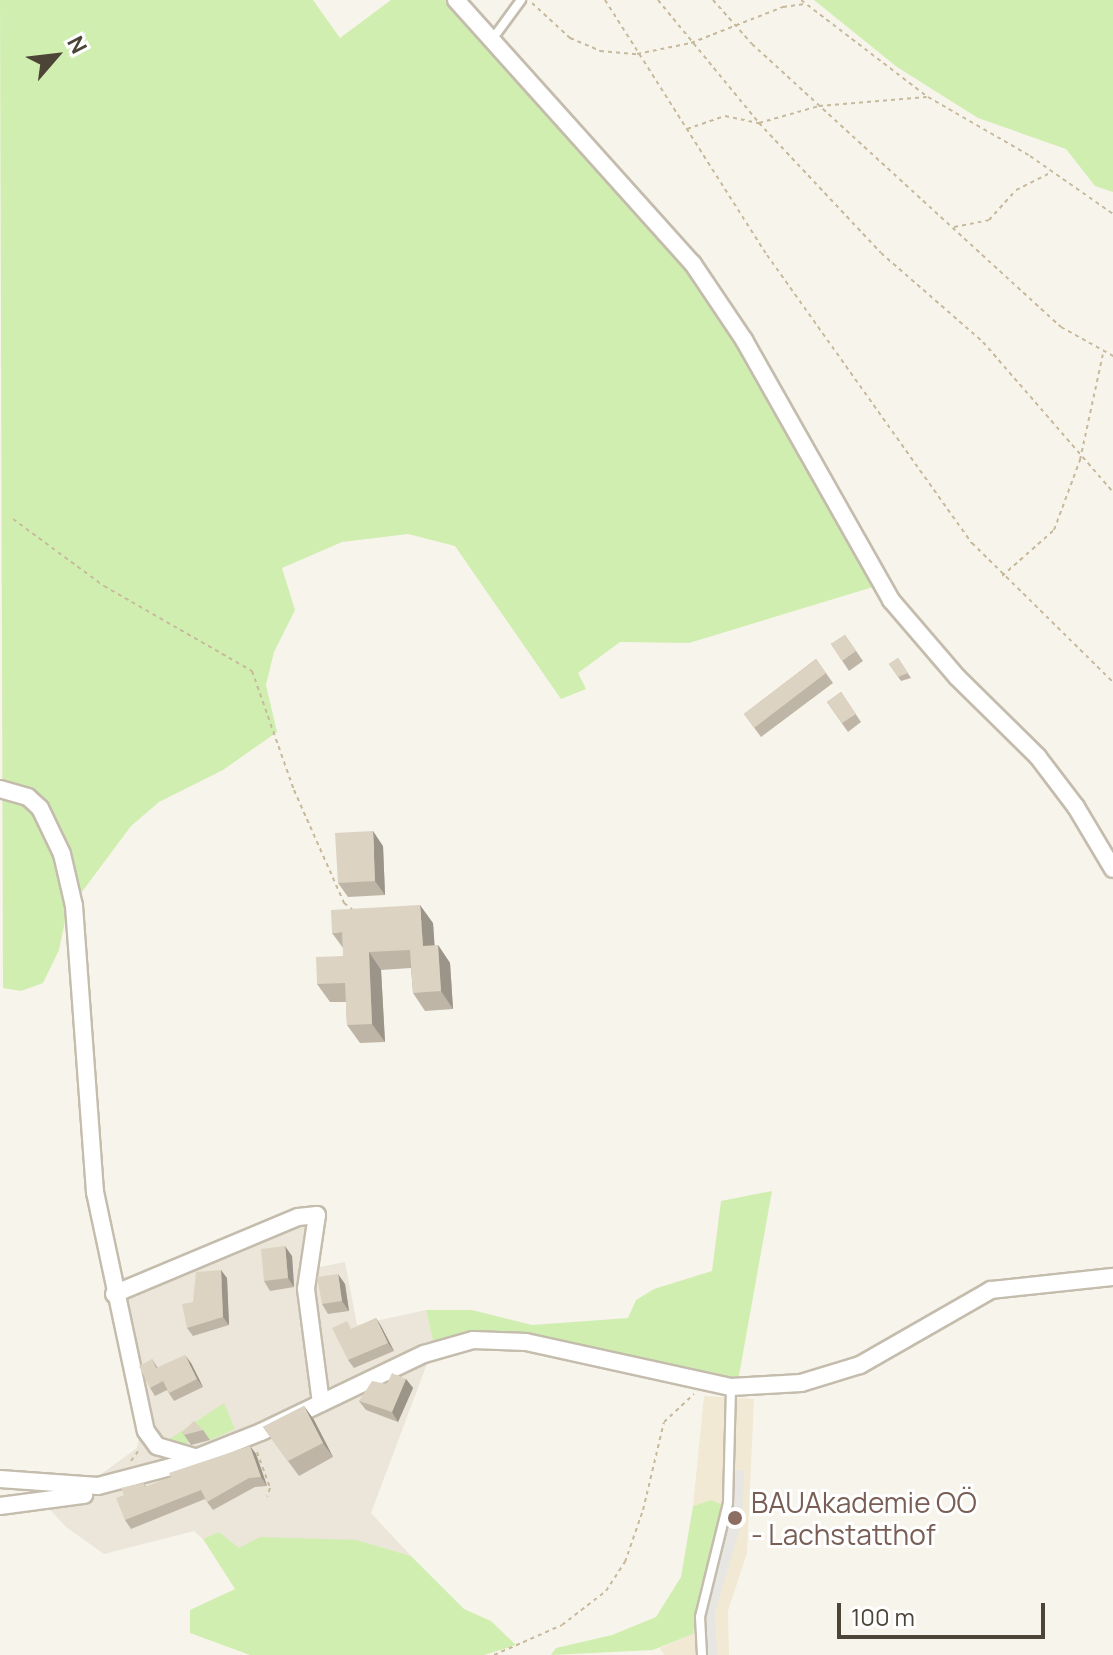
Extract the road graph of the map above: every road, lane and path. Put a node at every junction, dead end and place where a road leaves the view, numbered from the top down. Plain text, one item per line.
1 (456, 0) edge
2 (521, 0) edge
3 (529, 0) edge
4 (605, 0) edge
5 (658, 0) edge
6 (713, 0) edge
7 (801, 0) edge
8 (806, 4) junction
9 (737, 25) junction
10 (490, 42) junction
11 (691, 43) junction
12 (637, 54) junction
13 (928, 97) junction
14 (819, 106) junction
15 (759, 123) junction
16 (686, 130) junction
17 (1053, 172) junction
18 (1113, 214) edge
19 (954, 227) junction
20 (1104, 352) junction
21 (1113, 356) edge
22 (1080, 460) junction
23 (1113, 492) edge
24 (13, 519) dead end
25 (1002, 576) junction
26 (1113, 682) edge
27 (0, 789) edge
28 (1113, 869) edge
29 (352, 909) edge
30 (1113, 1277) edge
31 (114, 1294) junction
32 (708, 1383) junction
33 (731, 1387) junction
34 (321, 1403) junction
35 (146, 1431) junction
36 (257, 1453) dead end
37 (198, 1458) junction
38 (131, 1462) dead end
39 (0, 1479) edge
40 (98, 1486) junction
41 (267, 1497) dead end
42 (0, 1506) edge
43 (494, 1655) edge
44 (702, 1655) edge

1 - 10 street
2 - 10 lane
3 - 12 path
4 - 12 path
5 - 11 path
6 - 9 path
7 - 8 path
8 - 9 path
8 - 13 path
9 - 11 path
9 - 14 path
10 - 28 street
11 - 12 path
11 - 15 path
12 - 16 path
13 - 14 path
13 - 17 path
14 - 15 path
14 - 19 path
15 - 16 path
15 - 22 path
16 - 25 path
17 - 18 path
17 - 19 path
19 - 20 path
20 - 21 path
20 - 22 path
22 - 23 path
22 - 25 path
24 - 29 path
25 - 26 path
27 - 31 street
30 - 33 street
31 - 34 street
31 - 35 street
32 - 33 street
32 - 34 street
32 - 43 path
33 - 44 lane
34 - 37 street
35 - 37 street
35 - 38 path
36 - 41 path
37 - 40 street
39 - 40 street
40 - 42 street

